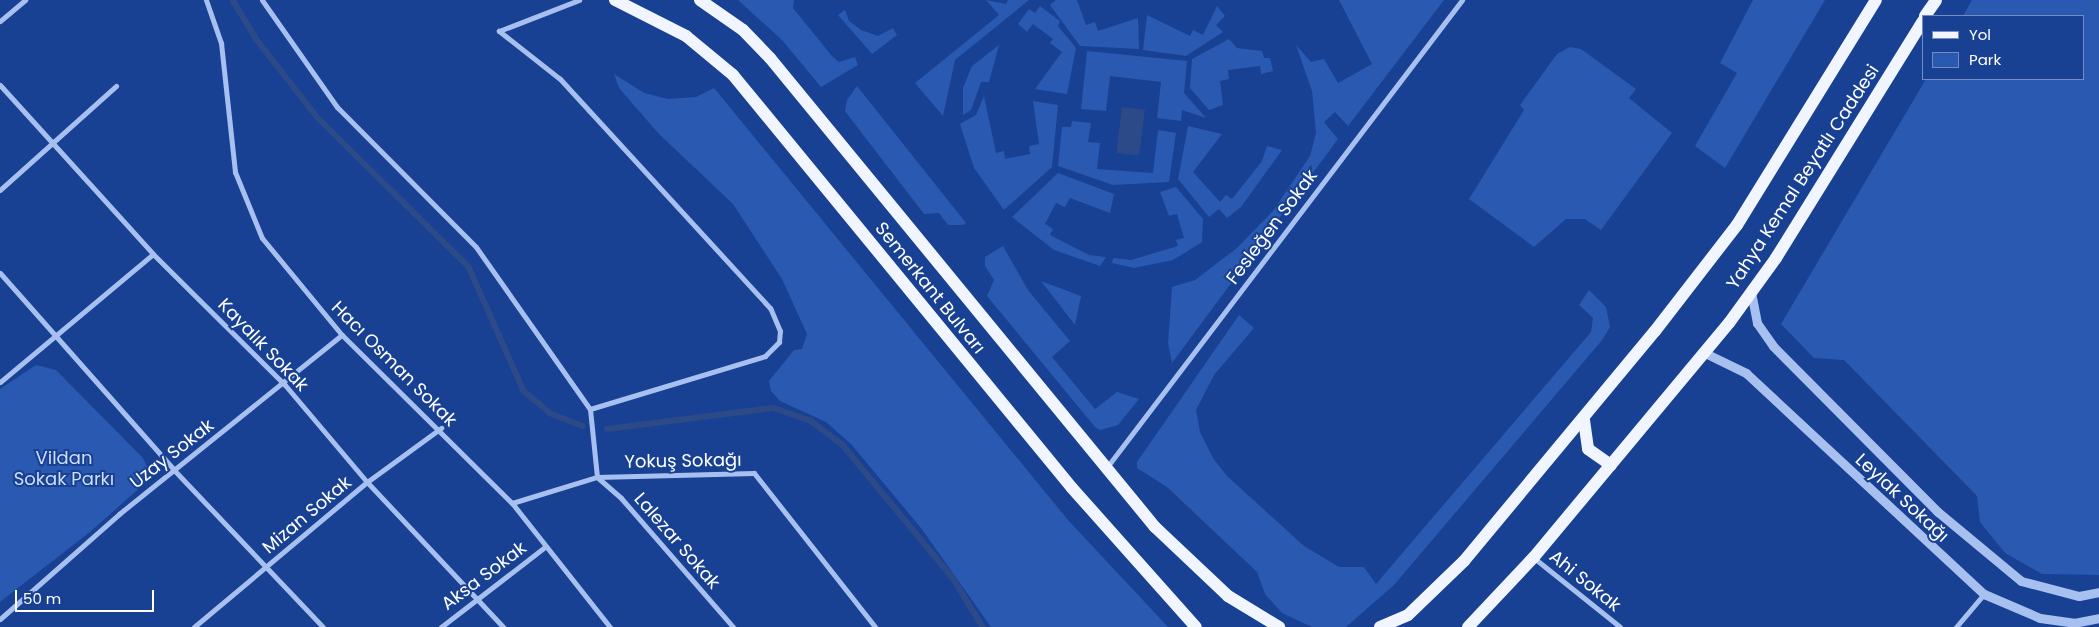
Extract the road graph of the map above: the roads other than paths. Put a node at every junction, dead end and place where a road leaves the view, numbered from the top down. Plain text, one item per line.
1 (25, 0) edge
2 (206, 0) edge
3 (262, 0) edge
4 (580, 0) edge
5 (615, 0) edge
6 (700, 0) edge
7 (1462, 0) edge
8 (1876, 0) edge
9 (1936, 0) edge
10 (1927, 15) edge
11 (0, 21) edge
12 (1922, 23) edge
13 (0, 85) edge
14 (116, 86) dead end
15 (50, 143) junction
16 (0, 190) edge
17 (153, 254) junction
18 (0, 273) edge
19 (1751, 292) junction
20 (56, 336) junction
21 (342, 336) junction
22 (1705, 353) junction
23 (0, 382) edge
24 (284, 385) junction
25 (590, 409) junction
26 (1584, 420) junction
27 (441, 428) junction
28 (1611, 465) junction
29 (174, 470) junction
30 (1104, 470) junction
31 (597, 477) junction
32 (367, 482) junction
33 (512, 503) junction
34 (545, 547) junction
35 (1534, 557) junction
36 (265, 568) junction
37 (2099, 592) edge
38 (1984, 594) junction
39 (476, 597) junction
40 (1251, 611) junction
41 (2099, 618) edge
42 (0, 619) edge
43 (194, 627) edge
44 (322, 627) edge
45 (441, 627) edge
46 (503, 627) edge
47 (610, 627) edge
48 (733, 627) edge
49 (875, 627) edge
50 (1196, 627) edge
51 (1264, 627) edge
52 (1279, 627) edge
53 (1380, 627) edge
54 (1468, 627) edge
55 (1620, 627) edge
56 (1956, 627) edge

1 - 11 street
2 - 21 street, Hacı Osman Sokak
3 - 25 street
4 - 25 street
5 - 50 main road, Semerkant Bulvarı
6 - 30 main road, Semerkant Bulvarı
7 - 30 street, Fesleğen Sokak
8 - 26 main road, Yahya Kemal Beyatlı Caddesi
9 - 10 main road
12 - 19 main road, Yahya Kemal Beyatlı Caddesi
13 - 15 street, Kayalık Sokak
14 - 15 street
15 - 16 street
15 - 17 street, Kayalık Sokak
17 - 20 street
17 - 24 street, Kayalık Sokak
18 - 20 street
19 - 22 main road, Yahya Kemal Beyatlı Caddesi
19 - 37 street, Leylak Sokağı
20 - 23 street
20 - 29 street
21 - 24 street, Uzay Sokak
21 - 27 street, Hacı Osman Sokak
22 - 28 main road, Yahya Kemal Beyatlı Caddesi
22 - 38 street, Leylak Sokağı
24 - 29 street, Uzay Sokak
24 - 32 street, Kayalık Sokak
25 - 31 street
26 - 28 main road
26 - 53 main road, Yahya Kemal Beyatlı Caddesi
27 - 32 street, Mizan Sokak
27 - 33 street, Hacı Osman Sokak
28 - 35 main road, Yahya Kemal Beyatlı Caddesi
29 - 36 street
29 - 42 street, Uzay Sokak
30 - 40 main road, Semerkant Bulvarı
31 - 33 street, Yokuş Sokağı
31 - 48 street, Lalezar Sokak
31 - 49 street, Yokuş Sokağı
32 - 36 street, Mizan Sokak
32 - 39 street, Kayalık Sokak
33 - 34 street, Hacı Osman Sokak
34 - 39 street, Aksa Sokak
34 - 47 street, Hacı Osman Sokak
35 - 54 main road, Yahya Kemal Beyatlı Caddesi
35 - 55 street, Ahi Sokak
36 - 43 street, Mizan Sokak
36 - 44 street
38 - 41 street, Leylak Sokağı
38 - 56 street
39 - 45 street, Aksa Sokak
39 - 46 street, Kayalık Sokak
40 - 51 main road
40 - 52 main road, Semerkant Bulvarı

